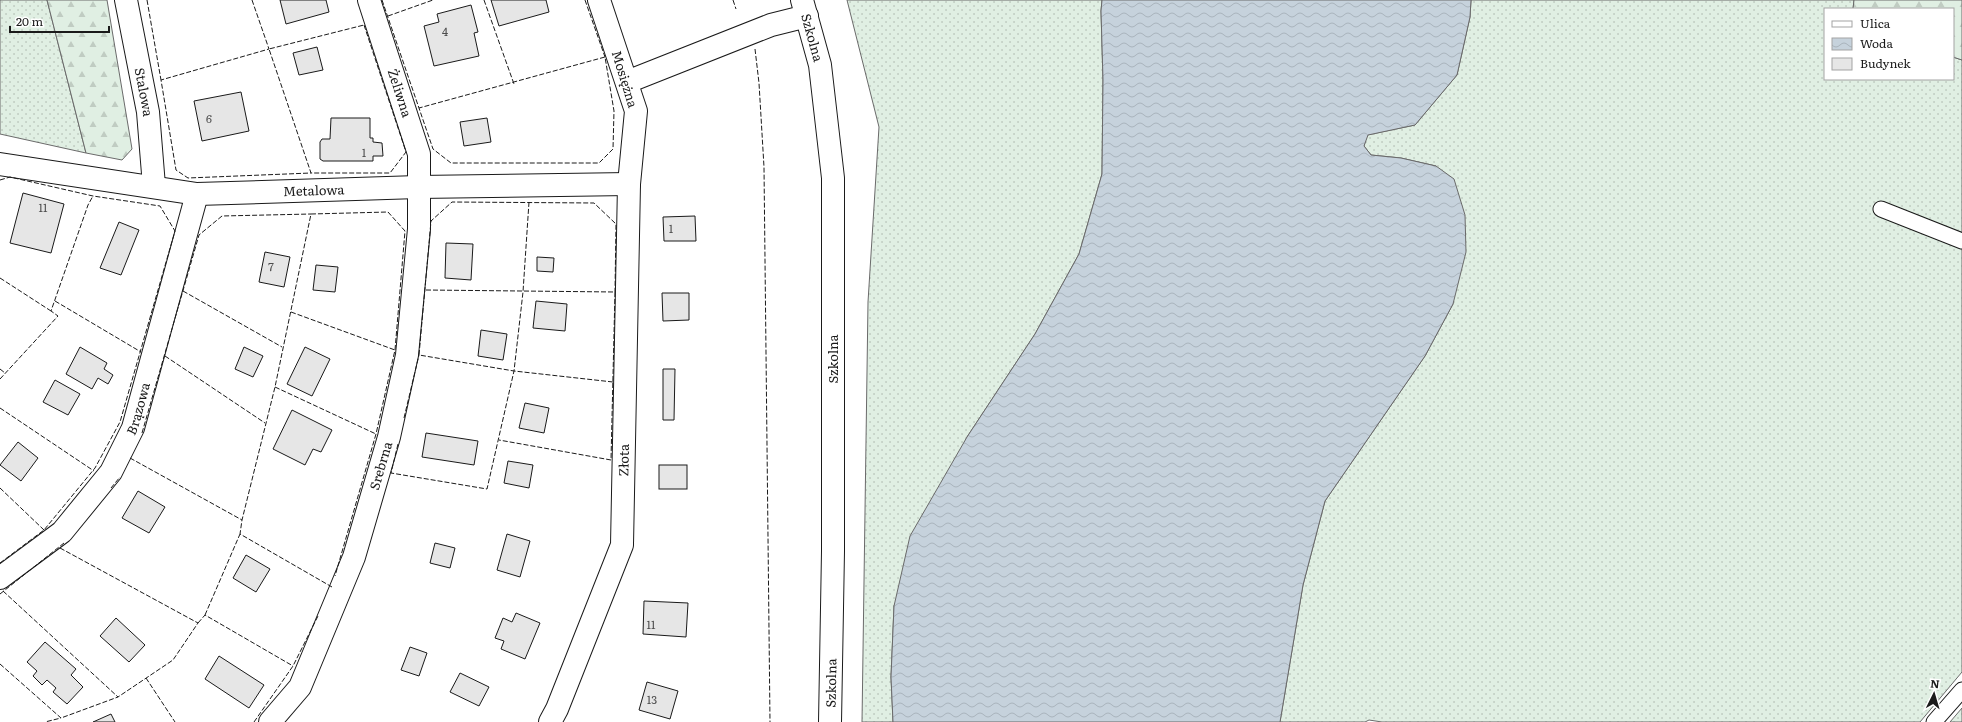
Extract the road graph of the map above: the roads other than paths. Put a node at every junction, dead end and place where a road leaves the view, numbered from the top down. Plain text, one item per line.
1 (126, 0) edge
2 (369, 0) edge
3 (599, 0) edge
4 (805, 8) edge
5 (627, 82) junction
6 (0, 164) edge
7 (629, 184) junction
8 (154, 186) junction
9 (418, 187) junction
10 (197, 194) junction
11 (1881, 209) dead end
12 (1962, 241) edge
13 (0, 578) edge
14 (1962, 690) edge
15 (270, 722) edge
16 (550, 722) edge
17 (830, 722) edge
18 (1934, 722) edge

1 - 8 street, Stalowa
2 - 9 street, Żeliwna
3 - 5 street, Mosiężna
4 - 5 street
4 - 17 street, Szkolna
5 - 7 street, Mosiężna
6 - 8 street, Metalowa
7 - 9 street, Metalowa
7 - 16 street, Złota
8 - 10 street, Metalowa
9 - 10 street, Metalowa
9 - 15 street, Srebrna
10 - 13 street, Brązowa
11 - 12 lane
14 - 18 lane

